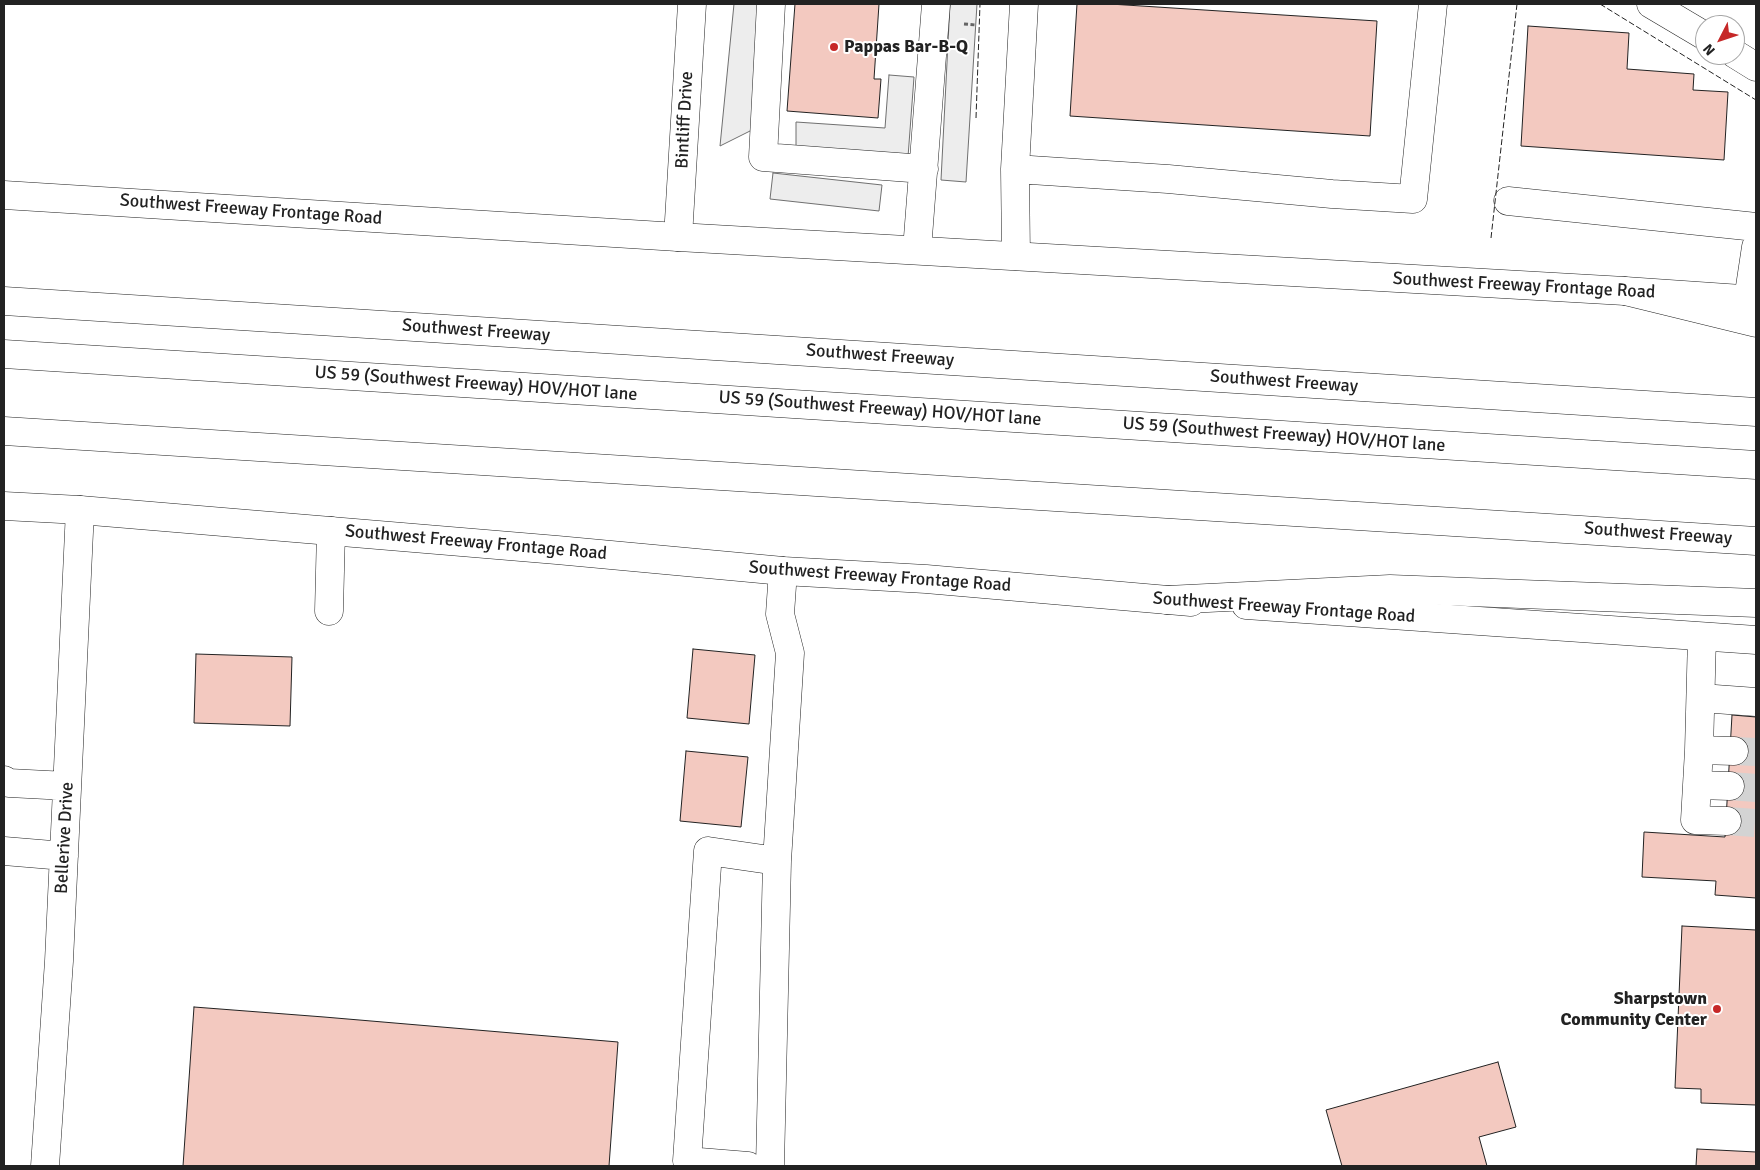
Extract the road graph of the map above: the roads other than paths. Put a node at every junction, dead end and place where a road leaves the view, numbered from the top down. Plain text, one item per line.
1 (692, 4) edge
2 (771, 4) edge
3 (789, 4) edge
4 (936, 4) edge
5 (1024, 4) edge
6 (1433, 4) edge
7 (1651, 4) edge
8 (1695, 30) edge
9 (1745, 60) edge
10 (1756, 67) edge
11 (778, 158) junction
12 (1015, 168) junction
13 (924, 169) junction
14 (4, 195) edge
15 (1508, 200) dead end
16 (1756, 227) edge
17 (678, 237) junction
18 (1756, 247) edge
19 (917, 250) junction
20 (1016, 256) junction
21 (4, 301) edge
22 (1753, 308) edge
23 (4, 354) edge
24 (1756, 412) edge
25 (4, 431) edge
26 (1756, 465) edge
27 (4, 506) edge
28 (80, 510) junction
29 (331, 531) junction
30 (1756, 541) edge
31 (783, 571) junction
32 (1167, 600) junction
33 (1756, 602) edge
34 (329, 611) dead end
35 (1702, 636) junction
36 (1756, 640) edge
37 (1700, 698) junction
38 (1756, 702) edge
39 (1699, 750) junction
40 (1734, 751) tunnel mouth
41 (4, 780) edge
42 (1697, 785) junction
43 (67, 786) junction
44 (1730, 786) tunnel mouth
45 (1727, 822) tunnel mouth
46 (4, 851) edge
47 (64, 856) junction
48 (777, 861) junction
49 (45, 1166) edge
50 (748, 1166) edge
51 (770, 1166) edge

1 - 17 main road, Bintliff Drive
2 - 11 main road
3 - 11 main road
4 - 13 main road
5 - 12 main road
6 - 12 main road
7 - 8 main road
9 - 10 main road
11 - 13 main road
12 - 20 main road
13 - 19 main road
14 - 17 main road, Southwest Freeway Frontage Road
15 - 16 main road
17 - 19 main road, Southwest Freeway Frontage Road
18 - 22 main road
19 - 20 main road, Southwest Freeway Frontage Road
20 - 22 main road, Southwest Freeway Frontage Road
21 - 24 main road, Southwest Freeway
23 - 26 main road, US 59 (Southwest Freeway) HOV/HOT lane
25 - 30 main road, Southwest Freeway
27 - 28 main road, Southwest Freeway Frontage Road
28 - 29 main road, Southwest Freeway Frontage Road
28 - 43 main road, Bellerive Drive
29 - 31 main road, Southwest Freeway Frontage Road
29 - 34 main road
31 - 32 main road, Southwest Freeway Frontage Road
31 - 48 main road
32 - 33 main road
32 - 35 main road, Southwest Freeway Frontage Road
35 - 36 main road, Southwest Freeway Frontage Road
35 - 37 main road
37 - 38 main road
37 - 39 main road
39 - 40 main road
39 - 42 main road
41 - 43 main road
42 - 44 main road
42 - 45 main road
43 - 47 main road, Bellerive Drive
46 - 47 main road
47 - 49 main road, Bellerive Drive
48 - 50 main road
48 - 51 main road

